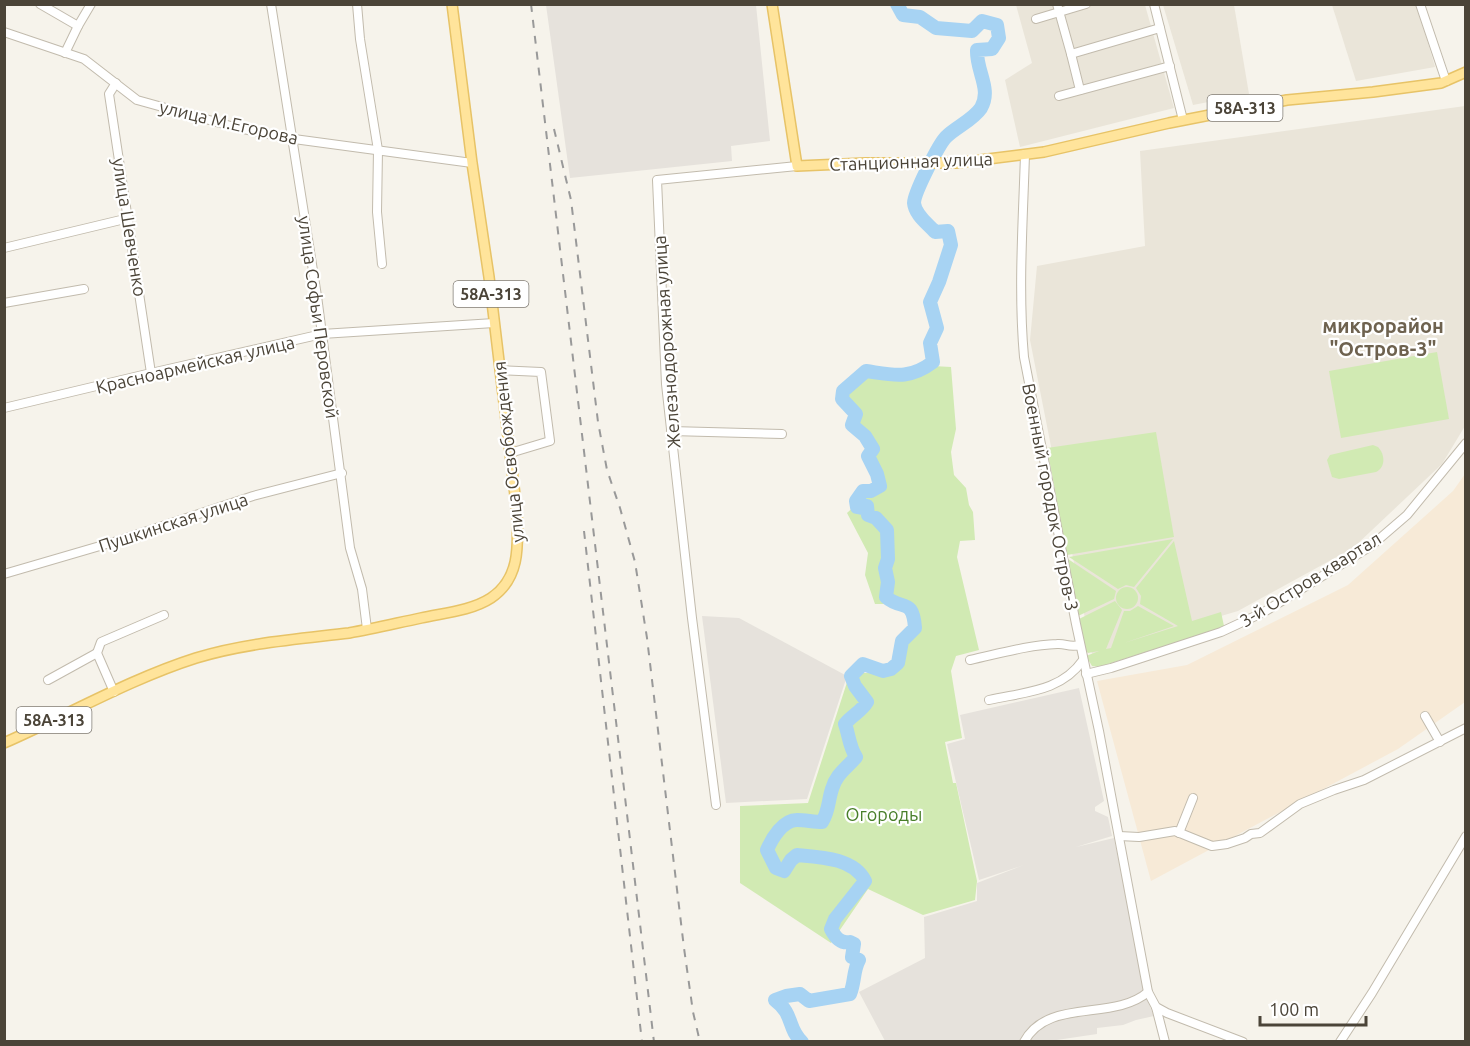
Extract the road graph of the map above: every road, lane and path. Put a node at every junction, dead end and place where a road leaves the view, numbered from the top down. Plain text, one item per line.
1 (40, 4) edge
2 (91, 4) edge
3 (271, 4) edge
4 (357, 4) edge
5 (452, 4) edge
6 (772, 4) edge
7 (1086, 4) edge
8 (1154, 4) edge
9 (1419, 4) edge
10 (1058, 8) edge
11 (1036, 19) dead end
12 (78, 26) junction
13 (1160, 28) junction
14 (4, 32) edge
15 (65, 53) junction
16 (1071, 54) junction
17 (1170, 66) junction
18 (1466, 72) edge
19 (1446, 81) junction
20 (116, 83) junction
21 (1080, 90) junction
22 (1059, 96) dead end
23 (1183, 120) junction
24 (294, 138) junction
25 (378, 150) junction
26 (1025, 154) junction
27 (472, 163) junction
28 (796, 166) junction
29 (129, 218) junction
30 (4, 248) edge
31 (382, 264) dead end
32 (84, 289) dead end
33 (4, 303) edge
34 (494, 323) junction
35 (322, 334) junction
36 (500, 370) junction
37 (151, 373) junction
38 (4, 408) edge
39 (671, 431) junction
40 (782, 434) dead end
41 (1466, 443) edge
42 (510, 453) junction
43 (342, 473) junction
44 (4, 574) edge
45 (164, 615) dead end
46 (367, 629) junction
47 (1080, 645) junction
48 (97, 653) junction
49 (970, 660) dead end
50 (1083, 660) junction
51 (1086, 674) junction
52 (48, 680) dead end
53 (114, 692) junction
54 (989, 700) dead end
55 (1425, 716) dead end
56 (1466, 728) edge
57 (1440, 742) junction
58 (4, 743) edge
59 (1193, 798) dead end
60 (716, 805) dead end
61 (1179, 832) junction
62 (1119, 836) junction
63 (1466, 836) edge
64 (1148, 992) junction
65 (1156, 1007) junction
66 (1024, 1041) edge
67 (1165, 1041) edge
68 (1244, 1041) edge
69 (1340, 1041) edge

1 - 12 street
2 - 12 street
3 - 24 street, улица Софьи Перовской
4 - 25 street
5 - 27 main road, улица Освобождения / 58А-313
6 - 28 main road
7 - 10 street
8 - 13 street
9 - 19 street
10 - 11 street
10 - 16 street
12 - 15 street
13 - 16 street
13 - 17 street
14 - 15 street, улица М.Егорова
15 - 20 street, улица М.Егорова
16 - 21 street
17 - 21 street
17 - 23 street
18 - 19 main road, 58А-313
19 - 23 main road, 58А-313
20 - 24 street, улица М.Егорова
20 - 29 street, улица Шевченко
21 - 22 street
23 - 26 main road, 58А-313
24 - 25 street, улица М.Егорова
24 - 35 street, улица Софьи Перовской
25 - 27 street, улица М.Егорова
25 - 31 street
26 - 28 main road, Станционная улица / 58А-313
26 - 47 street, Военный городок Остров-3
27 - 34 main road, улица Освобождения / 58А-313
28 - 39 street, Железнодорожная улица
29 - 30 street
29 - 37 street, улица Шевченко
32 - 33 street
34 - 35 street, Красноармейская улица
34 - 36 main road, улица Освобождения / 58А-313
35 - 37 street, Красноармейская улица
35 - 43 street, улица Софьи Перовской
36 - 42 main road, улица Освобождения / 58А-313
36 - 42 street
37 - 38 street, Красноармейская улица
39 - 40 street
39 - 60 street, Железнодорожная улица
41 - 51 street, 3-й Остров квартал
42 - 46 main road, улица Освобождения / 58А-313
43 - 44 street, Пушкинская улица
43 - 46 street, улица Софьи Перовской
45 - 48 street
46 - 53 main road, улица Освобождения / 58А-313
47 - 49 street
47 - 50 street, Военный городок Остров-3
48 - 52 street
48 - 53 street
50 - 51 street, Военный городок Остров-3
50 - 54 street
51 - 62 street, Военный городок Остров-3
53 - 58 main road, улица Освобождения / 58А-313
55 - 57 street
56 - 57 street
57 - 61 street
59 - 61 street
61 - 62 street
62 - 64 street, Военный городок Остров-3
63 - 69 street
64 - 65 street, Военный городок Остров-3
64 - 66 street
65 - 67 street, Военный городок Остров-3
65 - 68 street

